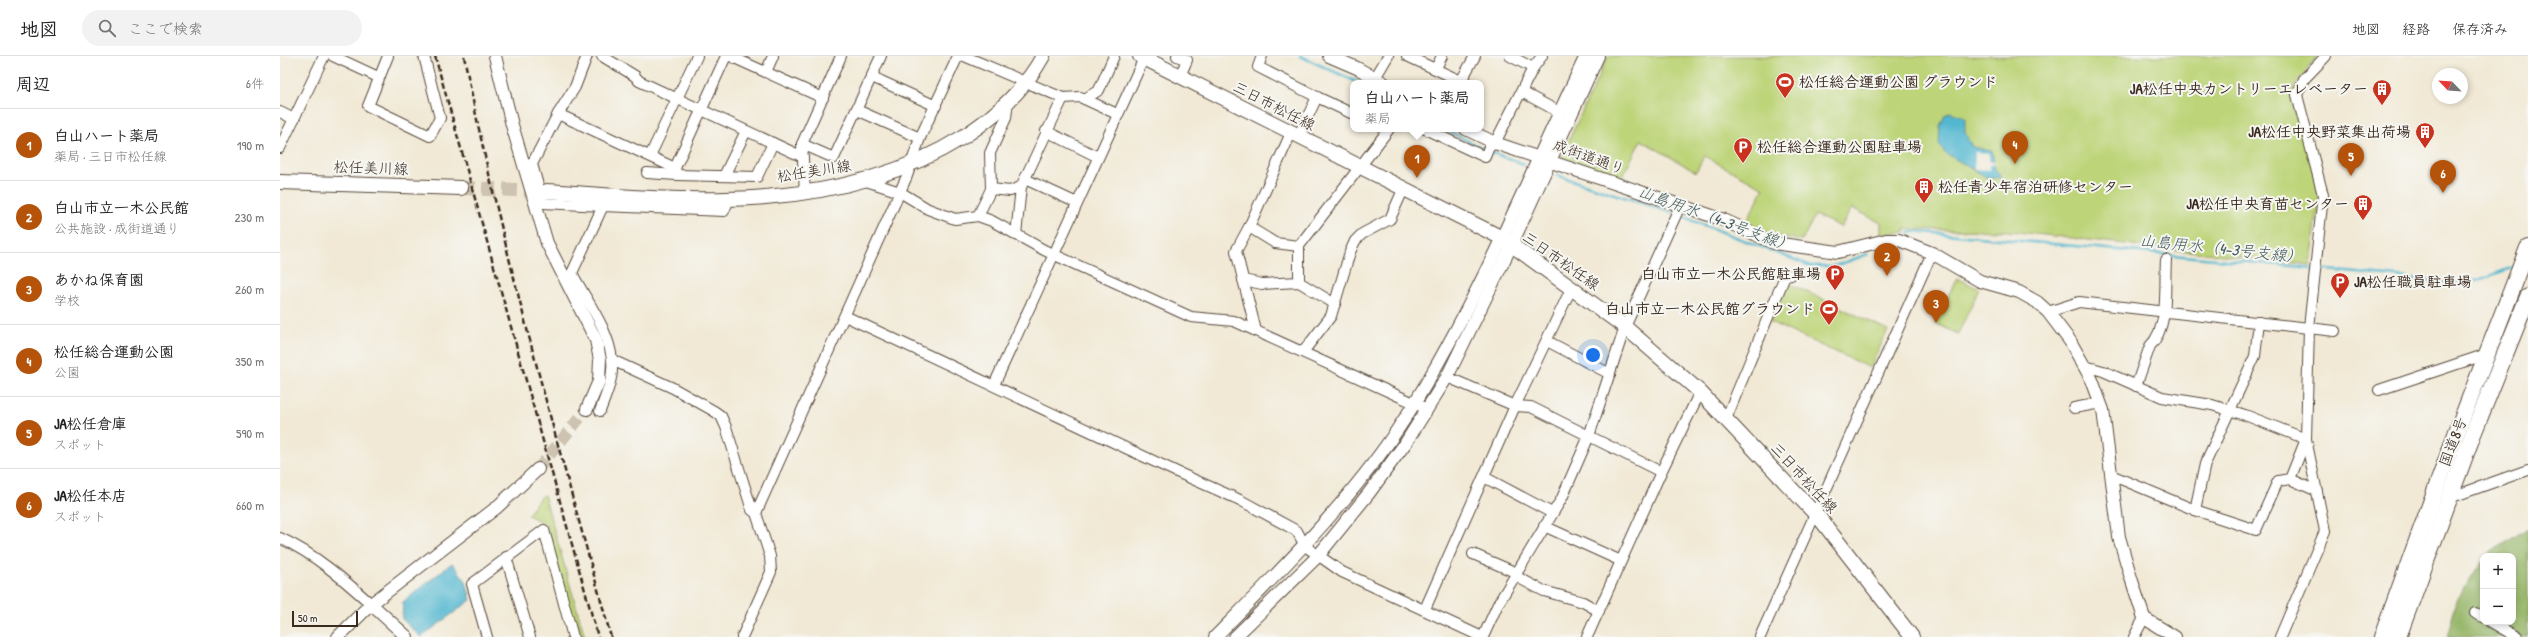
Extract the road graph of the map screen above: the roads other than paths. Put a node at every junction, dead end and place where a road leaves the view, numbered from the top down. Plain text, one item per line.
1 (324, 56) edge
2 (332, 56) edge
3 (388, 56) edge
4 (424, 56) edge
5 (495, 56) edge
6 (587, 56) edge
7 (602, 56) edge
8 (696, 56) edge
9 (726, 56) edge
10 (730, 56) edge
11 (773, 56) edge
12 (841, 56) edge
13 (881, 56) edge
14 (958, 56) edge
15 (964, 56) edge
16 (1043, 56) edge
17 (1114, 56) edge
18 (1177, 56) edge
19 (1262, 56) edge
20 (1329, 56) edge
21 (1388, 56) edge
22 (1406, 56) edge
23 (1442, 56) edge
24 (1475, 56) edge
25 (1510, 56) edge
26 (1542, 56) edge
27 (1586, 56) edge
28 (1598, 56) edge
29 (2326, 56) edge
30 (1142, 57) edge
31 (613, 58) edge
32 (1436, 68) junction
33 (1533, 68) junction
34 (766, 72) junction
35 (378, 76) junction
36 (1180, 76) junction
37 (872, 77) junction
38 (1377, 80) edge
39 (1379, 80) edge
40 (1459, 80) edge
41 (1462, 80) edge
42 (1024, 83) junction
43 (1522, 92) junction
44 (1318, 97) junction
45 (823, 98) junction
46 (1063, 98) junction
47 (677, 99) junction
48 (1085, 99) junction
49 (1008, 101) junction
50 (936, 106) junction
51 (701, 110) junction
52 (857, 110) junction
53 (280, 112) edge
54 (1559, 112) junction
55 (1350, 113) edge
56 (558, 114) junction
57 (1117, 114) junction
58 (294, 119) junction
59 (746, 131) junction
60 (1046, 131) junction
61 (1386, 132) edge
62 (1431, 132) edge
63 (1470, 132) edge
64 (1295, 135) junction
65 (920, 138) junction
66 (773, 143) junction
67 (802, 144) junction
68 (280, 148) edge
69 (1490, 148) junction
70 (650, 156) junction
71 (803, 157) junction
72 (1098, 157) junction
73 (1544, 158) junction
74 (909, 166) junction
75 (1360, 168) junction
76 (676, 171) junction
77 (647, 173) dead end
78 (724, 176) junction
79 (863, 180) junction
80 (280, 182) edge
81 (1023, 183) junction
82 (461, 188) tunnel mouth
83 (992, 189) junction
84 (1403, 190) junction
85 (547, 191) tunnel mouth
86 (805, 192) junction
87 (900, 192) junction
88 (729, 199) junction
89 (1077, 203) junction
90 (603, 206) junction
91 (1677, 213) junction
92 (978, 216) junction
93 (1249, 227) junction
94 (1016, 235) junction
95 (1506, 242) junction
96 (1299, 246) junction
97 (2528, 249) edge
98 (1054, 253) junction
99 (1932, 253) junction
100 (2166, 260) dead end
101 (1791, 275) dead end
102 (1243, 280) junction
103 (1299, 282) junction
104 (1571, 289) junction
105 (2528, 297) edge
106 (1335, 304) junction
107 (2163, 311) junction
108 (2048, 312) junction
109 (845, 316) junction
110 (2259, 322) junction
111 (1625, 327) junction
112 (2308, 328) junction
113 (1256, 331) junction
114 (2335, 332) dead end
115 (1547, 341) junction
116 (1303, 352) junction
117 (2487, 354) junction
118 (612, 360) junction
119 (2085, 366) junction
120 (1610, 374) junction
121 (1447, 377) junction
122 (994, 385) junction
123 (2136, 386) junction
124 (2380, 390) dead end
125 (1700, 392) junction
126 (2101, 403) junction
127 (1414, 404) junction
128 (1515, 406) junction
129 (2074, 408) dead end
130 (587, 409) tunnel mouth
131 (1426, 409) junction
132 (2231, 410) junction
133 (600, 411) dead end
134 (1726, 419) junction
135 (1589, 436) junction
136 (2306, 439) junction
137 (538, 469) tunnel mouth
138 (2528, 470) edge
139 (1661, 472) junction
140 (2112, 476) junction
141 (1484, 477) junction
142 (2290, 479) junction
143 (2317, 491) junction
144 (2449, 498) junction
145 (2195, 510) junction
146 (756, 513) junction
147 (1552, 513) junction
148 (1816, 514) junction
149 (1544, 526) junction
150 (280, 538) edge
151 (1305, 546) junction
152 (1473, 554) dead end
153 (1318, 556) junction
154 (506, 557) junction
155 (1621, 560) junction
156 (1516, 574) junction
157 (371, 604) junction
158 (1425, 610) junction
159 (1598, 611) junction
160 (2144, 618) junction
161 (2496, 625) edge
162 (338, 637) edge
163 (407, 637) edge
164 (487, 637) edge
165 (530, 637) edge
166 (573, 637) edge
167 (742, 637) edge
168 (1215, 637) edge
169 (1235, 637) edge
170 (1483, 637) edge
171 (1587, 637) edge
172 (1760, 637) edge
173 (1912, 637) edge
174 (2134, 637) edge
175 (2174, 637) edge
176 (2280, 637) edge
177 (2382, 637) edge
178 (2398, 637) edge
179 (2516, 637) edge

1 - 58 street
2 - 35 street
3 - 35 street
4 - 35 street
5 - 130 street
6 - 56 street
7 - 31 street
8 - 47 street
9 - 51 street
10 - 34 street
11 - 34 street
12 - 45 street
13 - 37 street
14 - 50 street
15 - 42 street
16 - 42 main road, 松任美川線
17 - 48 street
18 - 36 street
19 - 44 street
20 - 38 street
21 - 39 street
22 - 32 street
23 - 32 street
24 - 41 street
25 - 33 street
26 - 33 street
27 - 54 street
28 - 73 street
29 - 112 street
30 - 36 main road, 三日市松任線
30 - 57 street
31 - 47 street
32 - 40 street
33 - 43 street
34 - 45 street
36 - 64 main road, 三日市松任線
37 - 50 street
37 - 52 street
42 - 46 street
42 - 49 main road, 松任美川線
43 - 54 street
43 - 69 street
44 - 55 street
44 - 64 street
45 - 67 street
46 - 48 street
46 - 60 street
47 - 51 street
47 - 70 street
48 - 57 street
49 - 74 main road, 松任美川線
49 - 83 street
50 - 65 street
51 - 59 street
51 - 76 street
52 - 65 street
52 - 67 street
53 - 58 street
54 - 73 street
56 - 70 street
56 - 90 street
57 - 72 street
58 - 68 street
59 - 66 street
59 - 78 street
60 - 72 street
60 - 81 street
61 - 75 street
62 - 69 street
63 - 69 street, 成街道通り
64 - 75 main road, 三日市松任線
64 - 93 street
65 - 74 street
66 - 71 street
66 - 78 street
67 - 71 street
69 - 73 street, 成街道通り
70 - 76 street
71 - 86 street
72 - 89 street
73 - 91 street, 成街道通り
73 - 95 street
74 - 79 main road, 松任美川線
74 - 87 street
75 - 84 main road, 三日市松任線
75 - 96 street
76 - 77 street
76 - 78 street
79 - 86 main road, 松任美川線
79 - 87 street
80 - 82 main road, 松任美川線
81 - 83 street
81 - 89 street
81 - 94 street
83 - 92 street
84 - 95 main road, 三日市松任線
84 - 106 street
85 - 88 main road, 松任美川線
86 - 88 main road, 松任美川線
87 - 92 street
87 - 109 street
88 - 90 street
89 - 98 street
90 - 118 street
91 - 99 street, 成街道通り
91 - 111 street
92 - 94 street
93 - 96 street
93 - 102 street
94 - 98 street
95 - 104 main road, 三日市松任線
95 - 121 street
95 - 127 street
96 - 103 street
97 - 117 highway, 国道8号
98 - 113 street
98 - 122 street
99 - 108 street
99 - 148 street
100 - 107 street
101 - 134 street
102 - 103 street
102 - 113 street
103 - 106 street
104 - 111 main road, 三日市松任線
104 - 115 street
105 - 144 highway, 国道8号
106 - 116 street
107 - 108 street
107 - 110 street
107 - 123 street
108 - 119 street
109 - 122 street
109 - 146 street
110 - 112 street
110 - 132 street
111 - 120 street
111 - 125 main road, 三日市松任線
112 - 114 street
112 - 136 street
113 - 116 street
115 - 120 street
115 - 128 street
116 - 127 street
117 - 124 street
117 - 177 highway, 国道8号
118 - 133 street
118 - 146 street
119 - 123 street
119 - 126 street
120 - 135 street
121 - 128 street
121 - 131 street
122 - 151 street
123 - 132 street
125 - 134 main road, 三日市松任線
125 - 139 street
126 - 129 street
126 - 140 street
127 - 131 street
127 - 151 street
128 - 135 street
128 - 141 street
131 - 153 street
132 - 136 street
132 - 145 street
134 - 148 main road, 三日市松任線
135 - 139 street
135 - 147 street
136 - 142 street
136 - 143 street
137 - 157 street
138 - 144 street
139 - 155 street
140 - 145 street
140 - 160 street
141 - 147 street
141 - 158 street
142 - 143 street
142 - 145 street
143 - 176 street
144 - 178 highway, 国道8号
146 - 167 street
147 - 149 street
148 - 172 street
148 - 173 main road, 三日市松任線
149 - 155 street
149 - 156 street
150 - 157 street
151 - 153 street
151 - 168 street
152 - 156 street
153 - 158 street
153 - 169 street
154 - 164 street
154 - 165 street
154 - 166 street
155 - 159 street
156 - 159 street
156 - 170 street
157 - 162 street
157 - 163 street
158 - 170 street
159 - 171 street
160 - 174 street
160 - 175 street
161 - 179 street

